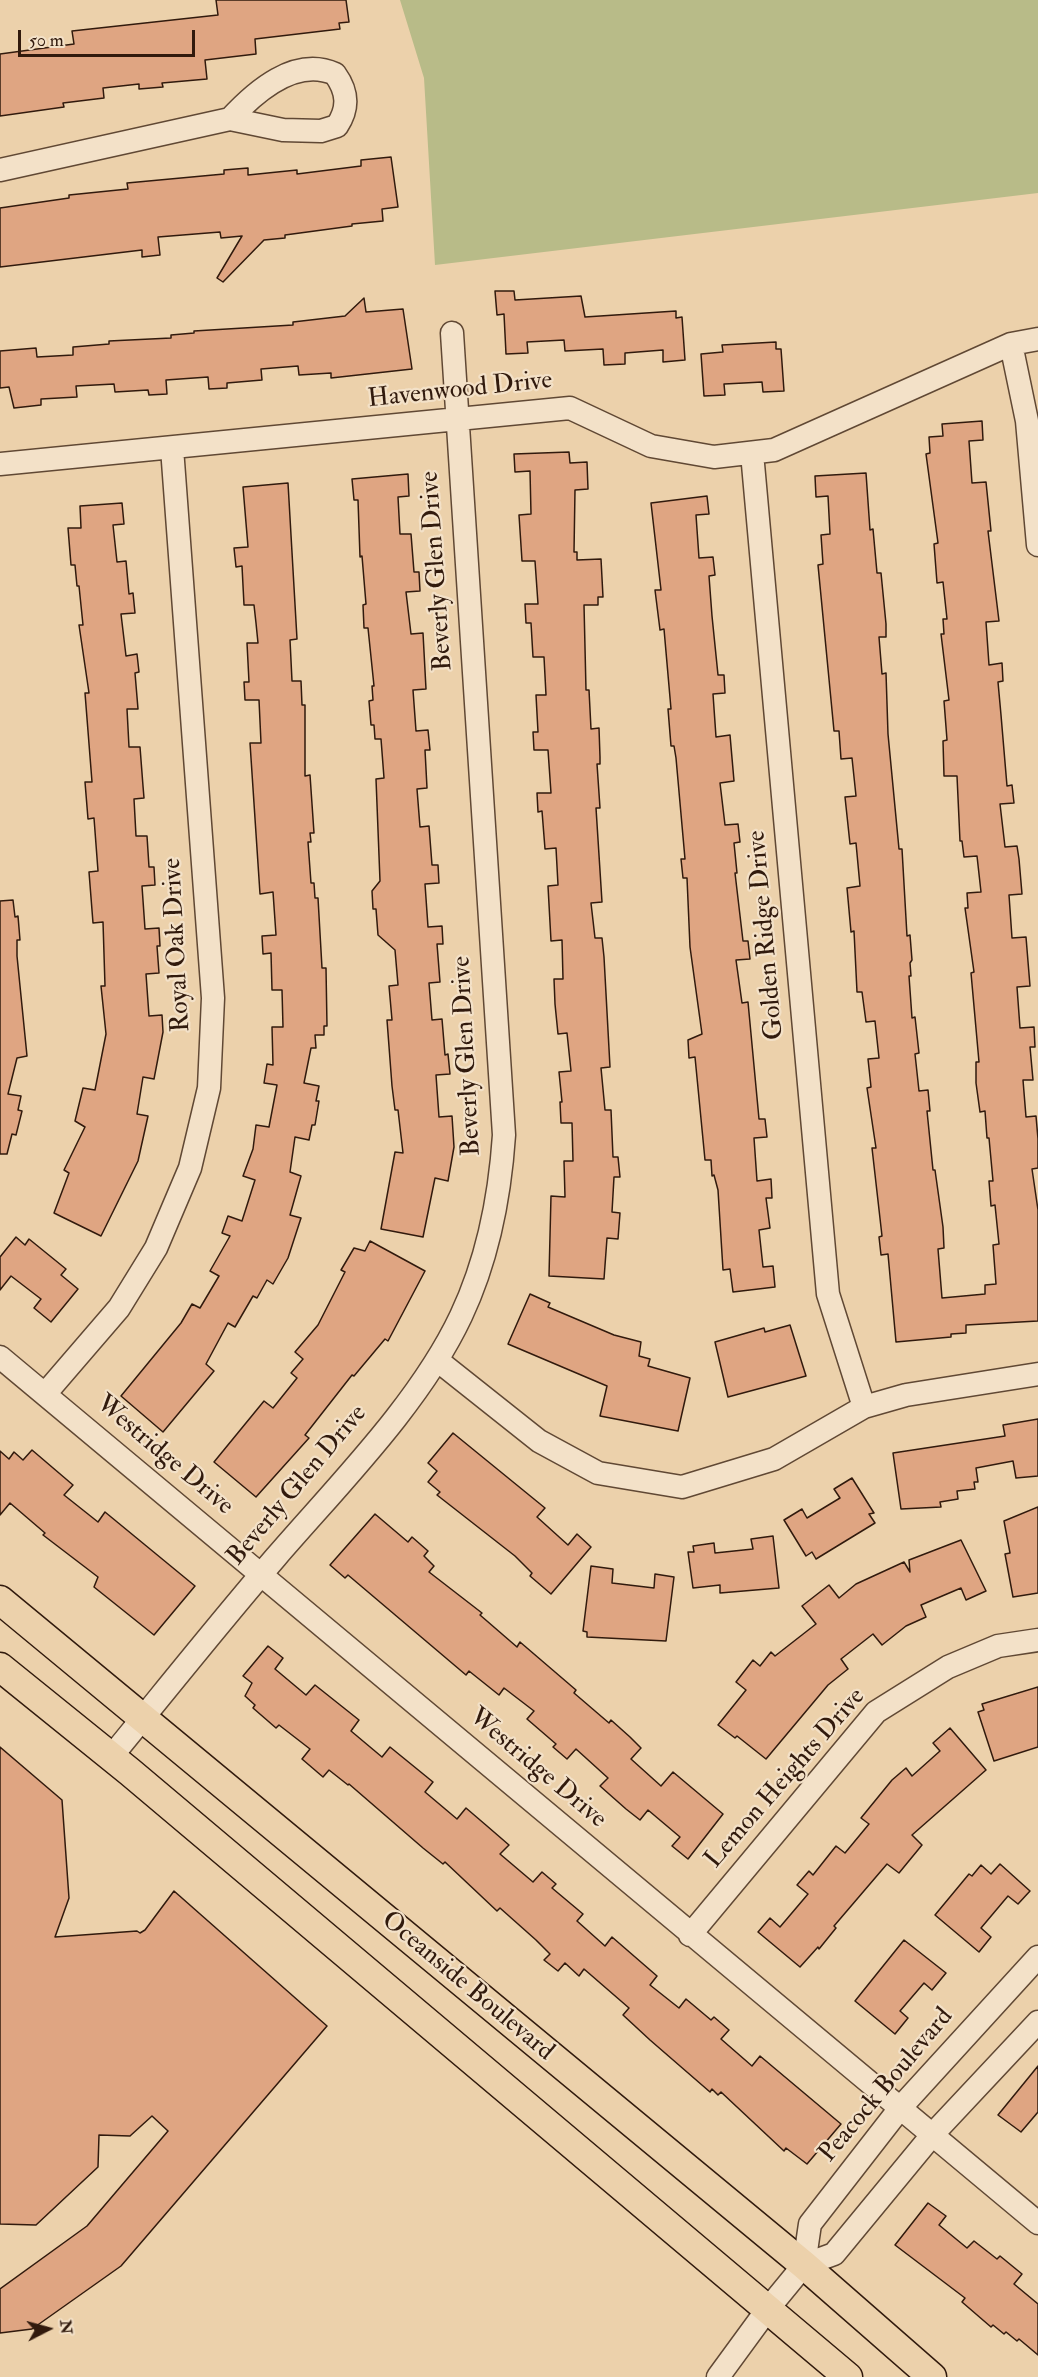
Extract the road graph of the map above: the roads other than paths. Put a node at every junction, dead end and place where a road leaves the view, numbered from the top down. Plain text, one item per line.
1 (230, 119) junction
2 (0, 171) edge
3 (452, 333) dead end
4 (1038, 339) edge
5 (1011, 344) junction
6 (457, 420) junction
7 (172, 448) junction
8 (752, 453) junction
9 (0, 464) edge
10 (1038, 545) edge
11 (0, 1357) edge
12 (437, 1360) junction
13 (1038, 1374) edge
14 (45, 1394) junction
15 (864, 1407) junction
16 (261, 1574) junction
17 (0, 1600) edge
18 (1038, 1640) edge
19 (0, 1667) edge
20 (143, 1718) junction
21 (111, 1757) junction
22 (690, 1935) junction
23 (1038, 1957) edge
24 (1038, 2022) edge
25 (901, 2107) junction
26 (933, 2134) junction
27 (1038, 2223) edge
28 (804, 2265) junction
29 (767, 2310) junction
30 (718, 2377) edge
31 (848, 2377) edge
32 (932, 2377) edge

1 - 1 street
1 - 2 street
3 - 6 street, Beverly Glen Drive
4 - 5 street, Havenwood Drive
5 - 8 street, Havenwood Drive
5 - 10 street
6 - 7 street, Havenwood Drive
6 - 8 street, Havenwood Drive
6 - 12 street, Beverly Glen Drive
7 - 9 street, Havenwood Drive
7 - 14 street, Royal Oak Drive
8 - 15 street, Golden Ridge Drive
11 - 14 street, Westridge Drive
12 - 15 street
12 - 16 street, Beverly Glen Drive
13 - 15 street
14 - 16 street, Westridge Drive
16 - 20 street, Beverly Glen Drive
16 - 22 street, Westridge Drive
17 - 20 main road, Oceanside Boulevard
18 - 22 street, Lemon Heights Drive
19 - 21 main road, Oceanside Boulevard
20 - 21 street, Beverly Glen Drive
20 - 28 main road, Oceanside Boulevard
21 - 29 main road, Oceanside Boulevard
22 - 25 street, Westridge Drive
23 - 25 street, Peacock Boulevard
24 - 26 street
25 - 26 street, Westridge Drive
25 - 28 street, Peacock Boulevard
26 - 27 street, Westridge Drive
26 - 28 street
28 - 29 street
28 - 32 main road, Oceanside Boulevard
29 - 30 street
29 - 31 main road, Oceanside Boulevard

